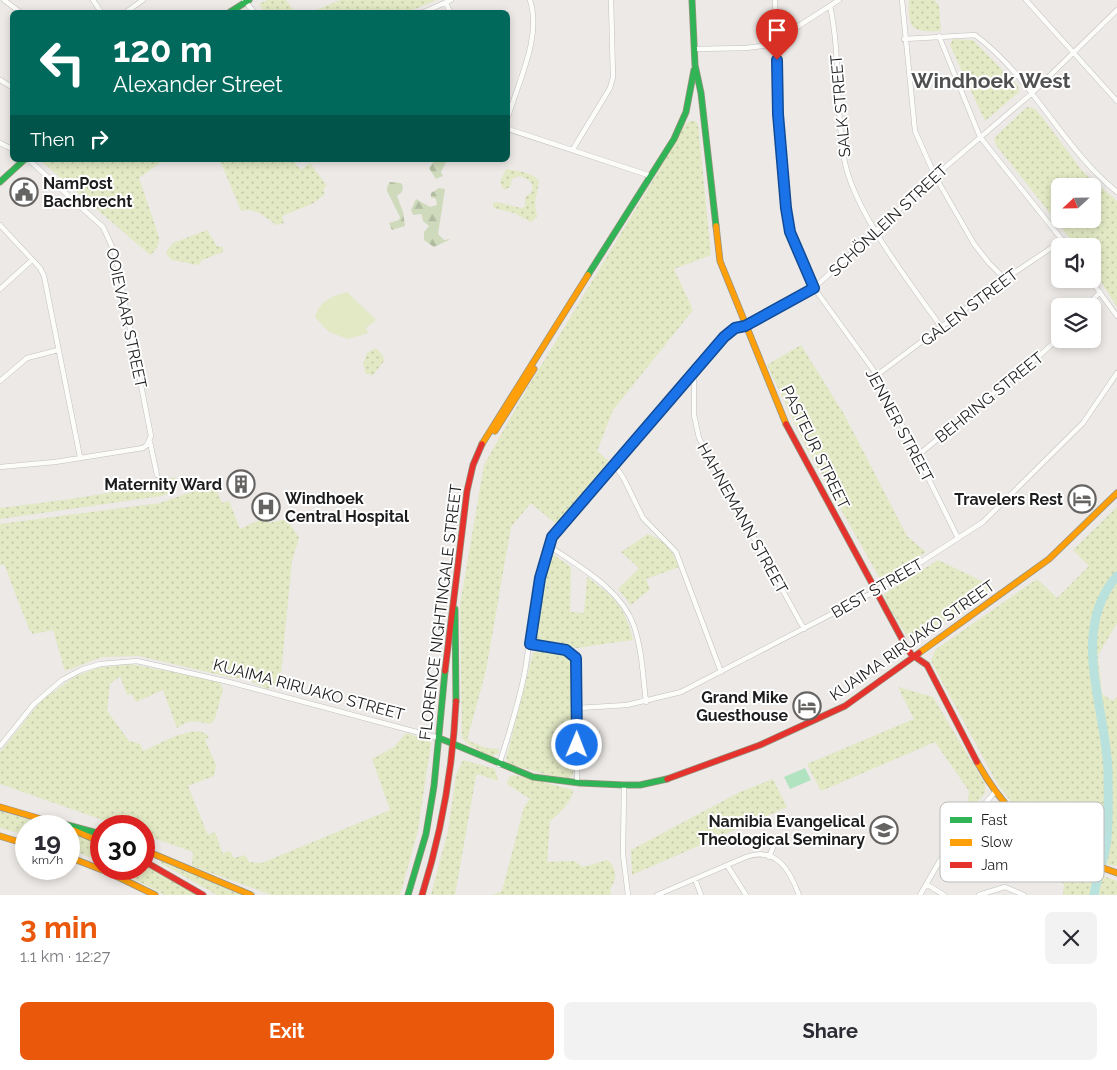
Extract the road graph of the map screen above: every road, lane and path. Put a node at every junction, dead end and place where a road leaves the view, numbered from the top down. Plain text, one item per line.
1 (4, 0) edge
2 (143, 0) edge
3 (451, 0) edge
4 (530, 0) edge
5 (611, 0) edge
6 (692, 0) edge
7 (775, 0) edge
8 (838, 0) edge
9 (902, 0) edge
10 (1026, 0) edge
11 (246, 1) edge
12 (446, 3) junction
13 (830, 6) junction
14 (17, 10) edge
15 (129, 10) edge
16 (233, 10) edge
17 (429, 10) edge
18 (449, 10) edge
19 (1117, 10) edge
20 (939, 36) junction
21 (904, 39) junction
22 (776, 42) junction
23 (694, 49) junction
24 (1074, 52) junction
25 (695, 65) junction
26 (1031, 94) junction
27 (689, 99) junction
28 (702, 101) junction
29 (1117, 101) edge
30 (510, 110) edge
31 (510, 129) edge
32 (980, 137) junction
33 (573, 149) junction
34 (22, 162) edge
35 (31, 162) edge
36 (651, 176) junction
37 (935, 176) junction
38 (0, 182) edge
39 (1117, 192) edge
40 (0, 225) edge
41 (875, 231) junction
42 (1061, 238) edge
43 (1051, 248) edge
44 (32, 260) junction
45 (1006, 279) junction
46 (814, 288) junction
47 (1097, 288) edge
48 (0, 289) edge
49 (1100, 292) junction
50 (1094, 298) edge
51 (1117, 316) edge
52 (559, 323) junction
53 (745, 326) junction
54 (942, 328) junction
55 (1051, 344) edge
56 (58, 350) junction
57 (694, 372) junction
58 (1117, 373) edge
59 (877, 375) junction
60 (0, 381) edge
61 (150, 442) junction
62 (917, 456) junction
63 (80, 457) junction
64 (614, 464) junction
65 (0, 467) edge
66 (157, 476) dead end
67 (1117, 493) edge
68 (958, 538) junction
69 (549, 546) junction
70 (876, 591) junction
71 (804, 630) junction
72 (530, 644) junction
73 (914, 656) junction
74 (721, 672) junction
75 (646, 702) junction
76 (578, 708) junction
77 (439, 738) junction
78 (453, 744) junction
79 (0, 746) edge
80 (499, 765) junction
81 (576, 783) junction
82 (624, 785) junction
83 (995, 792) junction
84 (987, 802) edge
85 (1004, 802) edge
86 (0, 807) edge
87 (31, 815) edge
88 (0, 836) edge
89 (777, 838) dead end
90 (15, 841) edge
91 (155, 855) edge
92 (769, 857) junction
93 (80, 861) edge
94 (940, 861) edge
95 (727, 865) junction
96 (155, 867) edge
97 (1104, 869) edge
98 (1116, 873) edge
99 (695, 879) junction
100 (926, 884) junction
101 (155, 895) edge
102 (203, 895) edge
103 (251, 895) edge
104 (408, 895) edge
105 (422, 895) edge
106 (628, 895) edge
107 (659, 895) edge
108 (702, 895) edge
109 (746, 895) edge
110 (799, 895) edge
111 (920, 895) edge
112 (944, 895) edge
113 (979, 895) edge
114 (1024, 895) edge

1 - 14 street
2 - 15 street
3 - 12 street
4 - 30 street
5 - 33 street
6 - 23 main road, PASTEUR STREET
7 - 22 street, JENNER STREET
8 - 13 street
9 - 21 street
10 - 24 street
11 - 16 main road
12 - 17 street
12 - 18 street
13 - 22 street
13 - 41 street, SALK STREET
19 - 24 street, SCHÖNLEIN STREET
20 - 21 street
20 - 26 street
20 - 32 street
21 - 37 street
22 - 23 street
22 - 46 street, JENNER STREET
23 - 25 main road, PASTEUR STREET
24 - 26 street, SCHÖNLEIN STREET
24 - 29 street
25 - 27 main road, FLORENCE NIGHTINGALE STREET
25 - 28 main road, PASTEUR STREET
26 - 32 street, SCHÖNLEIN STREET
26 - 39 street
27 - 28 main road
27 - 36 main road, FLORENCE NIGHTINGALE STREET
28 - 53 main road, PASTEUR STREET
31 - 33 street
32 - 37 street, SCHÖNLEIN STREET
32 - 42 street
33 - 36 street
34 - 38 main road
35 - 61 street, OOIEVAAR STREET
36 - 52 main road, FLORENCE NIGHTINGALE STREET
37 - 41 street, SCHÖNLEIN STREET
37 - 45 street
40 - 44 street
41 - 46 street, SCHÖNLEIN STREET
41 - 54 street, SALK STREET
43 - 45 street, GALEN STREET
44 - 48 street
44 - 56 street
45 - 54 street, GALEN STREET
46 - 53 street, SCHÖNLEIN STREET
46 - 59 street, JENNER STREET
47 - 49 street
49 - 50 street
49 - 51 street
52 - 77 main road, FLORENCE NIGHTINGALE STREET
52 - 78 main road, FLORENCE NIGHTINGALE STREET
53 - 57 street, SCHÖNLEIN STREET
53 - 70 main road, PASTEUR STREET
54 - 59 street, GALEN STREET
55 - 62 street, BEHRING STREET
56 - 60 street
56 - 63 street
57 - 64 street, SCHÖNLEIN STREET
57 - 71 street, HAHNEMANN STREET
58 - 68 street, BEST STREET
59 - 62 street, JENNER STREET
61 - 63 street
61 - 66 street, OOIEVAAR STREET
62 - 68 street, JENNER STREET
63 - 65 street
64 - 69 street, SCHÖNLEIN STREET
64 - 74 street
67 - 73 main road, KUAIMA RIRUAKO STREET
68 - 70 street, BEST STREET
69 - 72 street, SCHÖNLEIN STREET
69 - 75 street
70 - 71 street, BEST STREET
70 - 73 main road, PASTEUR STREET
71 - 74 street, BEST STREET
72 - 76 street
72 - 80 street, SCHÖNLEIN STREET
73 - 82 main road, KUAIMA RIRUAKO STREET
73 - 83 main road, PASTEUR STREET
74 - 75 street, BEST STREET
75 - 76 street, BEST STREET
76 - 81 street
77 - 78 main road, KUAIMA RIRUAKO STREET
77 - 79 street, KUAIMA RIRUAKO STREET
77 - 104 main road, FLORENCE NIGHTINGALE STREET
78 - 80 main road, KUAIMA RIRUAKO STREET
78 - 105 main road, FLORENCE NIGHTINGALE STREET
80 - 81 main road, KUAIMA RIRUAKO STREET
81 - 82 main road, KUAIMA RIRUAKO STREET
82 - 106 street
83 - 84 street
83 - 85 main road, PASTEUR STREET
86 - 87 main road
88 - 90 main road
89 - 92 street
91 - 103 main road
92 - 95 street
92 - 110 street
93 - 101 main road
94 - 100 street
95 - 99 street
95 - 109 street
96 - 102 main road
97 - 98 main road, PASTEUR STREET
99 - 107 street
99 - 108 street
100 - 111 street
100 - 112 street
113 - 114 street

